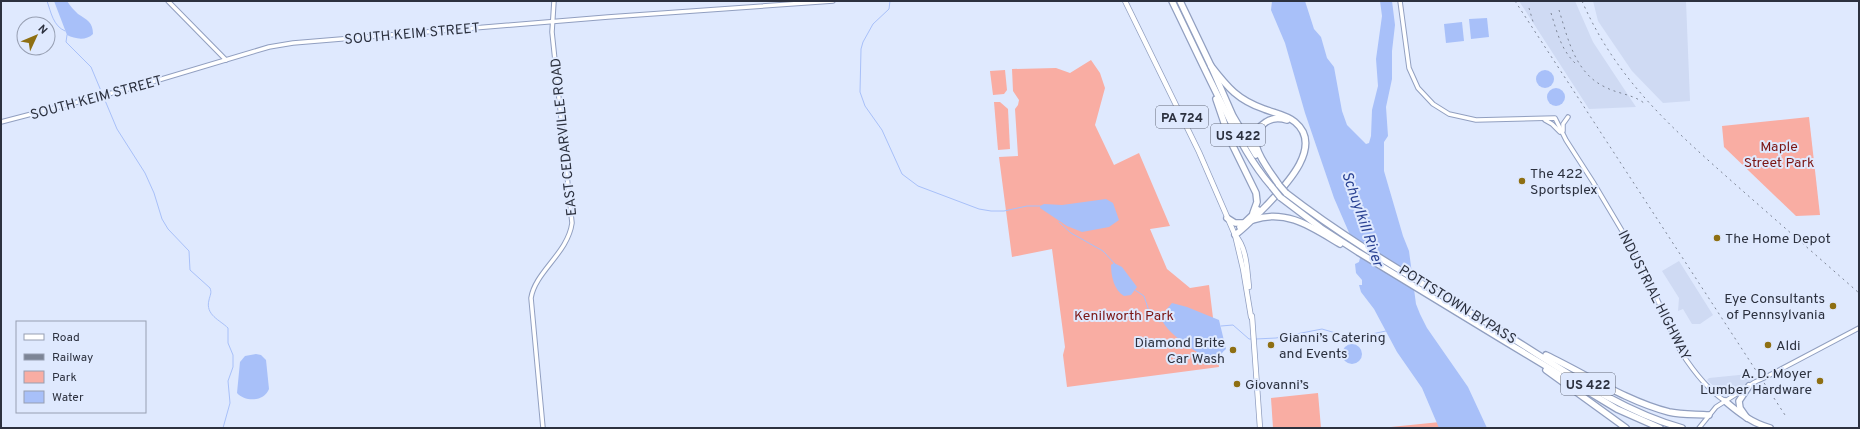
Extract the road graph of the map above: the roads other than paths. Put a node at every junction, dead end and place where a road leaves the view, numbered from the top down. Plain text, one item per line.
1 (168, 1) edge
2 (554, 1) edge
3 (833, 1) edge
4 (1125, 1) edge
5 (1172, 1) edge
6 (1180, 1) edge
7 (1400, 1) edge
8 (552, 21) junction
9 (226, 60) junction
10 (1211, 66) junction
11 (1209, 80) junction
12 (1568, 117) dead end
13 (1542, 119) junction
14 (1, 122) edge
15 (1566, 140) junction
16 (1279, 185) junction
17 (1227, 218) junction
18 (1252, 218) junction
19 (1244, 223) junction
20 (1235, 235) junction
21 (1335, 239) junction
22 (1859, 328) edge
23 (1499, 330) junction
24 (1525, 354) junction
25 (1749, 386) junction
26 (1725, 401) junction
27 (1709, 415) junction
28 (1748, 420) junction
29 (1701, 426) edge
30 (543, 428) edge
31 (1260, 428) edge
32 (1626, 428) edge
33 (1660, 428) edge
34 (1682, 428) edge
35 (1770, 428) edge

1 - 9 street
2 - 8 street, EAST CEDARVILLE ROAD
3 - 8 street, SOUTH KEIM STREET
4 - 17 main road, PA 724
5 - 11 highway, US 422
6 - 10 highway, POTTSTOWN BYPASS / US 422
7 - 13 street, INDUSTRIAL HIGHWAY
8 - 9 street, SOUTH KEIM STREET
8 - 30 street, EAST CEDARVILLE ROAD
9 - 14 street, SOUTH KEIM STREET
10 - 16 highway, POTTSTOWN BYPASS / US 422
10 - 18 highway
11 - 18 highway
11 - 21 highway, US 422, bridge
12 - 15 street
13 - 15 street
13 - 15 street, INDUSTRIAL HIGHWAY
15 - 26 street, INDUSTRIAL HIGHWAY
16 - 18 highway
16 - 23 highway, POTTSTOWN BYPASS / US 422, bridge
17 - 19 highway
17 - 20 main road, PA 724
18 - 19 highway
18 - 20 highway
18 - 21 highway
19 - 20 highway
20 - 31 main road, PA 724
21 - 24 highway, POTTSTOWN BYPASS / US 422
22 - 25 street, bridge
23 - 27 highway
23 - 34 highway, POTTSTOWN BYPASS / US 422
24 - 32 highway
24 - 33 highway, POTTSTOWN BYPASS / US 422
25 - 26 street
25 - 28 highway
26 - 27 street
26 - 28 highway
27 - 29 street
28 - 35 highway

